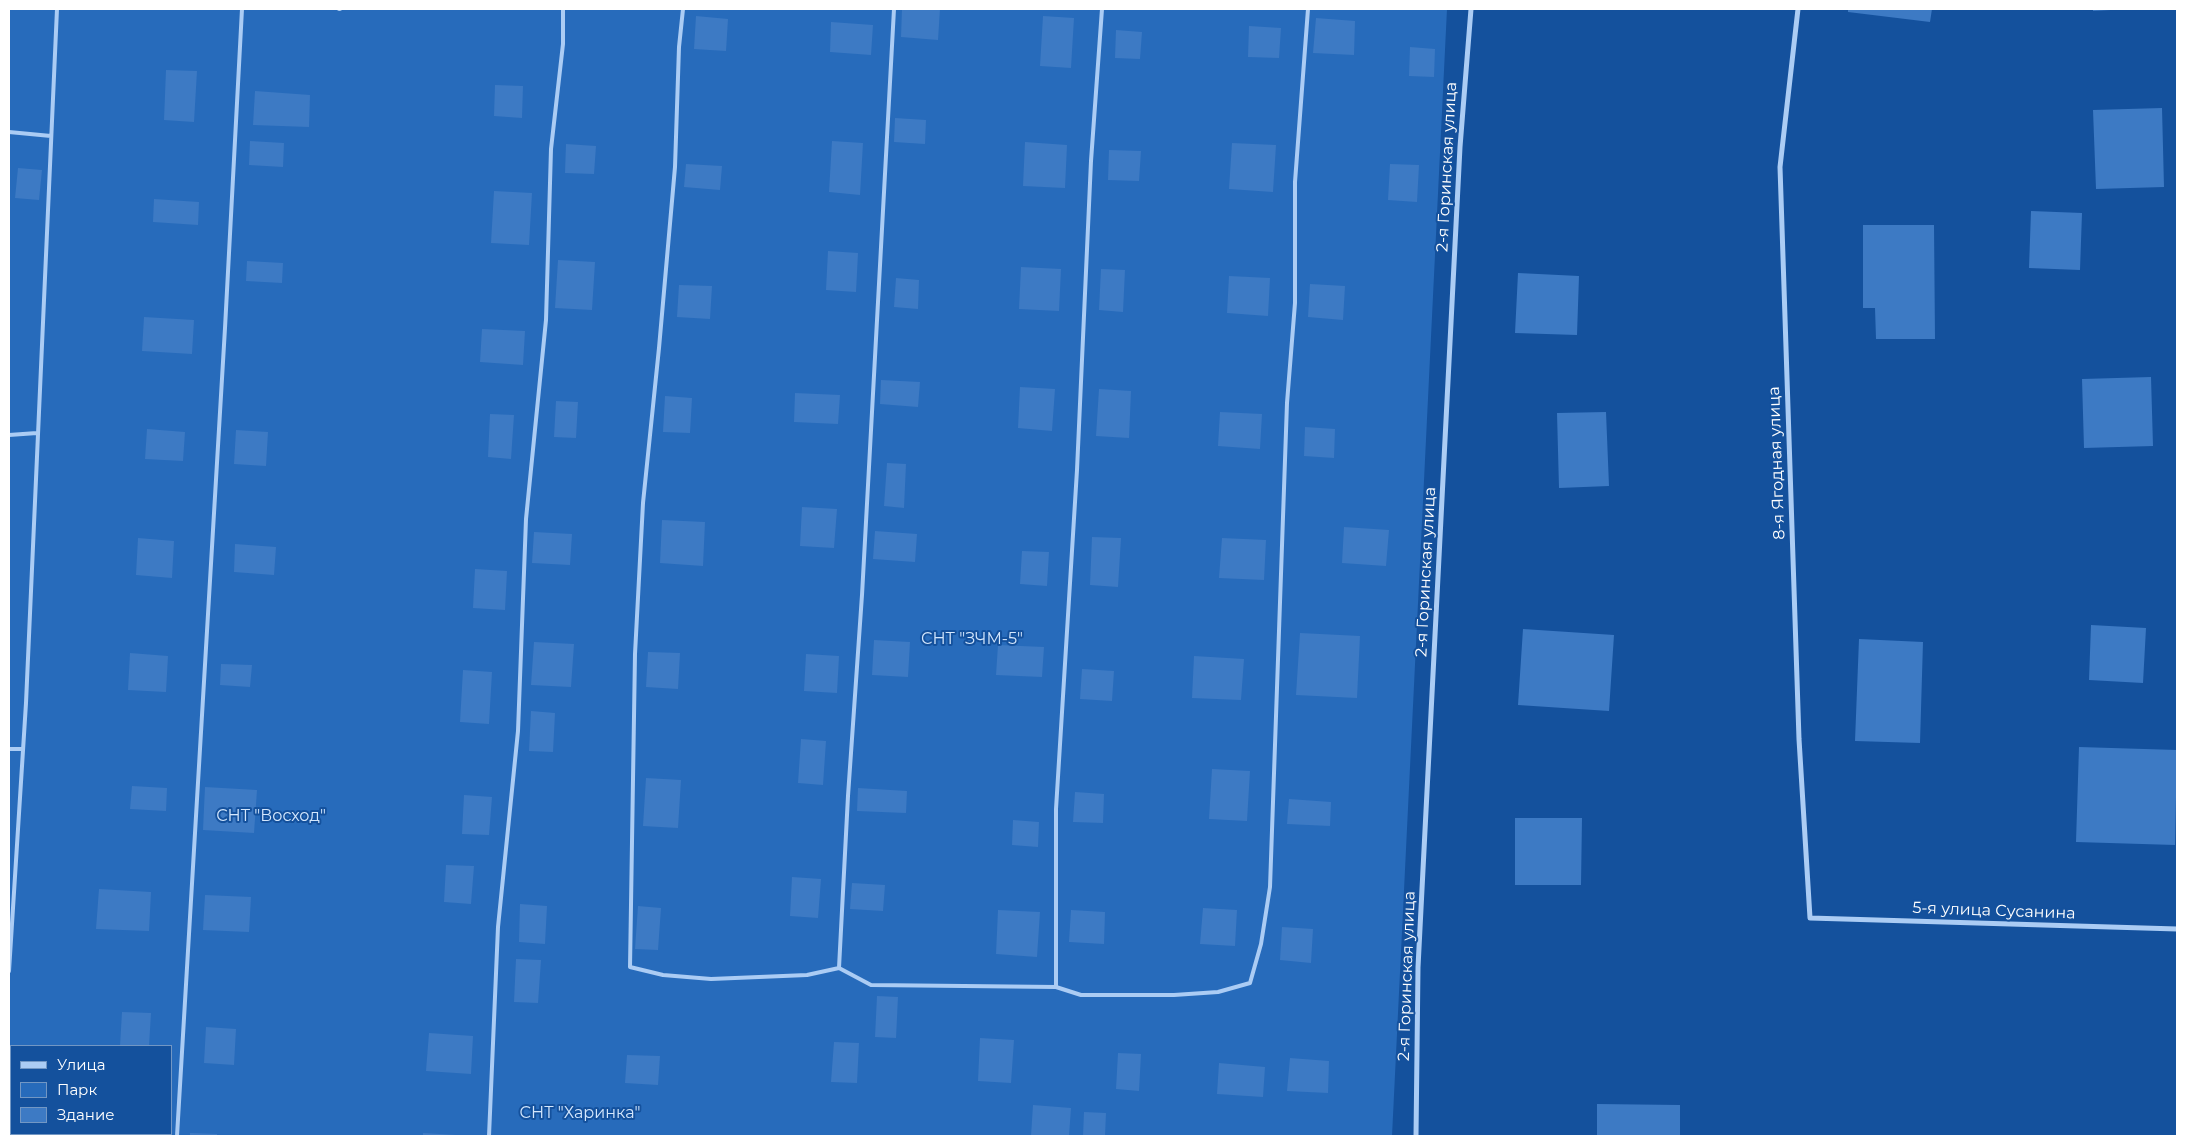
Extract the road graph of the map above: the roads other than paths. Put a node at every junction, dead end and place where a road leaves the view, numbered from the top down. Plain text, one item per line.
1 (58, 9) edge
2 (242, 9) edge
3 (563, 9) edge
4 (683, 9) edge
5 (894, 9) edge
6 (1102, 9) edge
7 (1308, 9) edge
8 (1471, 9) edge
9 (1798, 9) edge
10 (9, 132) edge
11 (51, 136) junction
12 (37, 433) junction
13 (9, 435) edge
14 (23, 748) junction
15 (9, 749) edge
16 (1810, 918) joint
17 (2177, 929) edge
18 (839, 968) junction
19 (9, 970) edge
20 (1056, 987) junction
21 (177, 1136) edge
22 (489, 1136) edge
23 (1416, 1136) edge

1 - 11 lane
2 - 21 lane
3 - 22 lane
4 - 18 lane
5 - 18 lane
6 - 20 lane
7 - 20 lane
8 - 23 street, 2-я Горинская улица
9 - 16 street, 8-я Ягодная улица
10 - 11 lane
11 - 12 lane
12 - 13 lane
12 - 14 lane
14 - 15 lane
14 - 19 lane
16 - 17 street, 5-я улица Сусанина
18 - 20 lane

